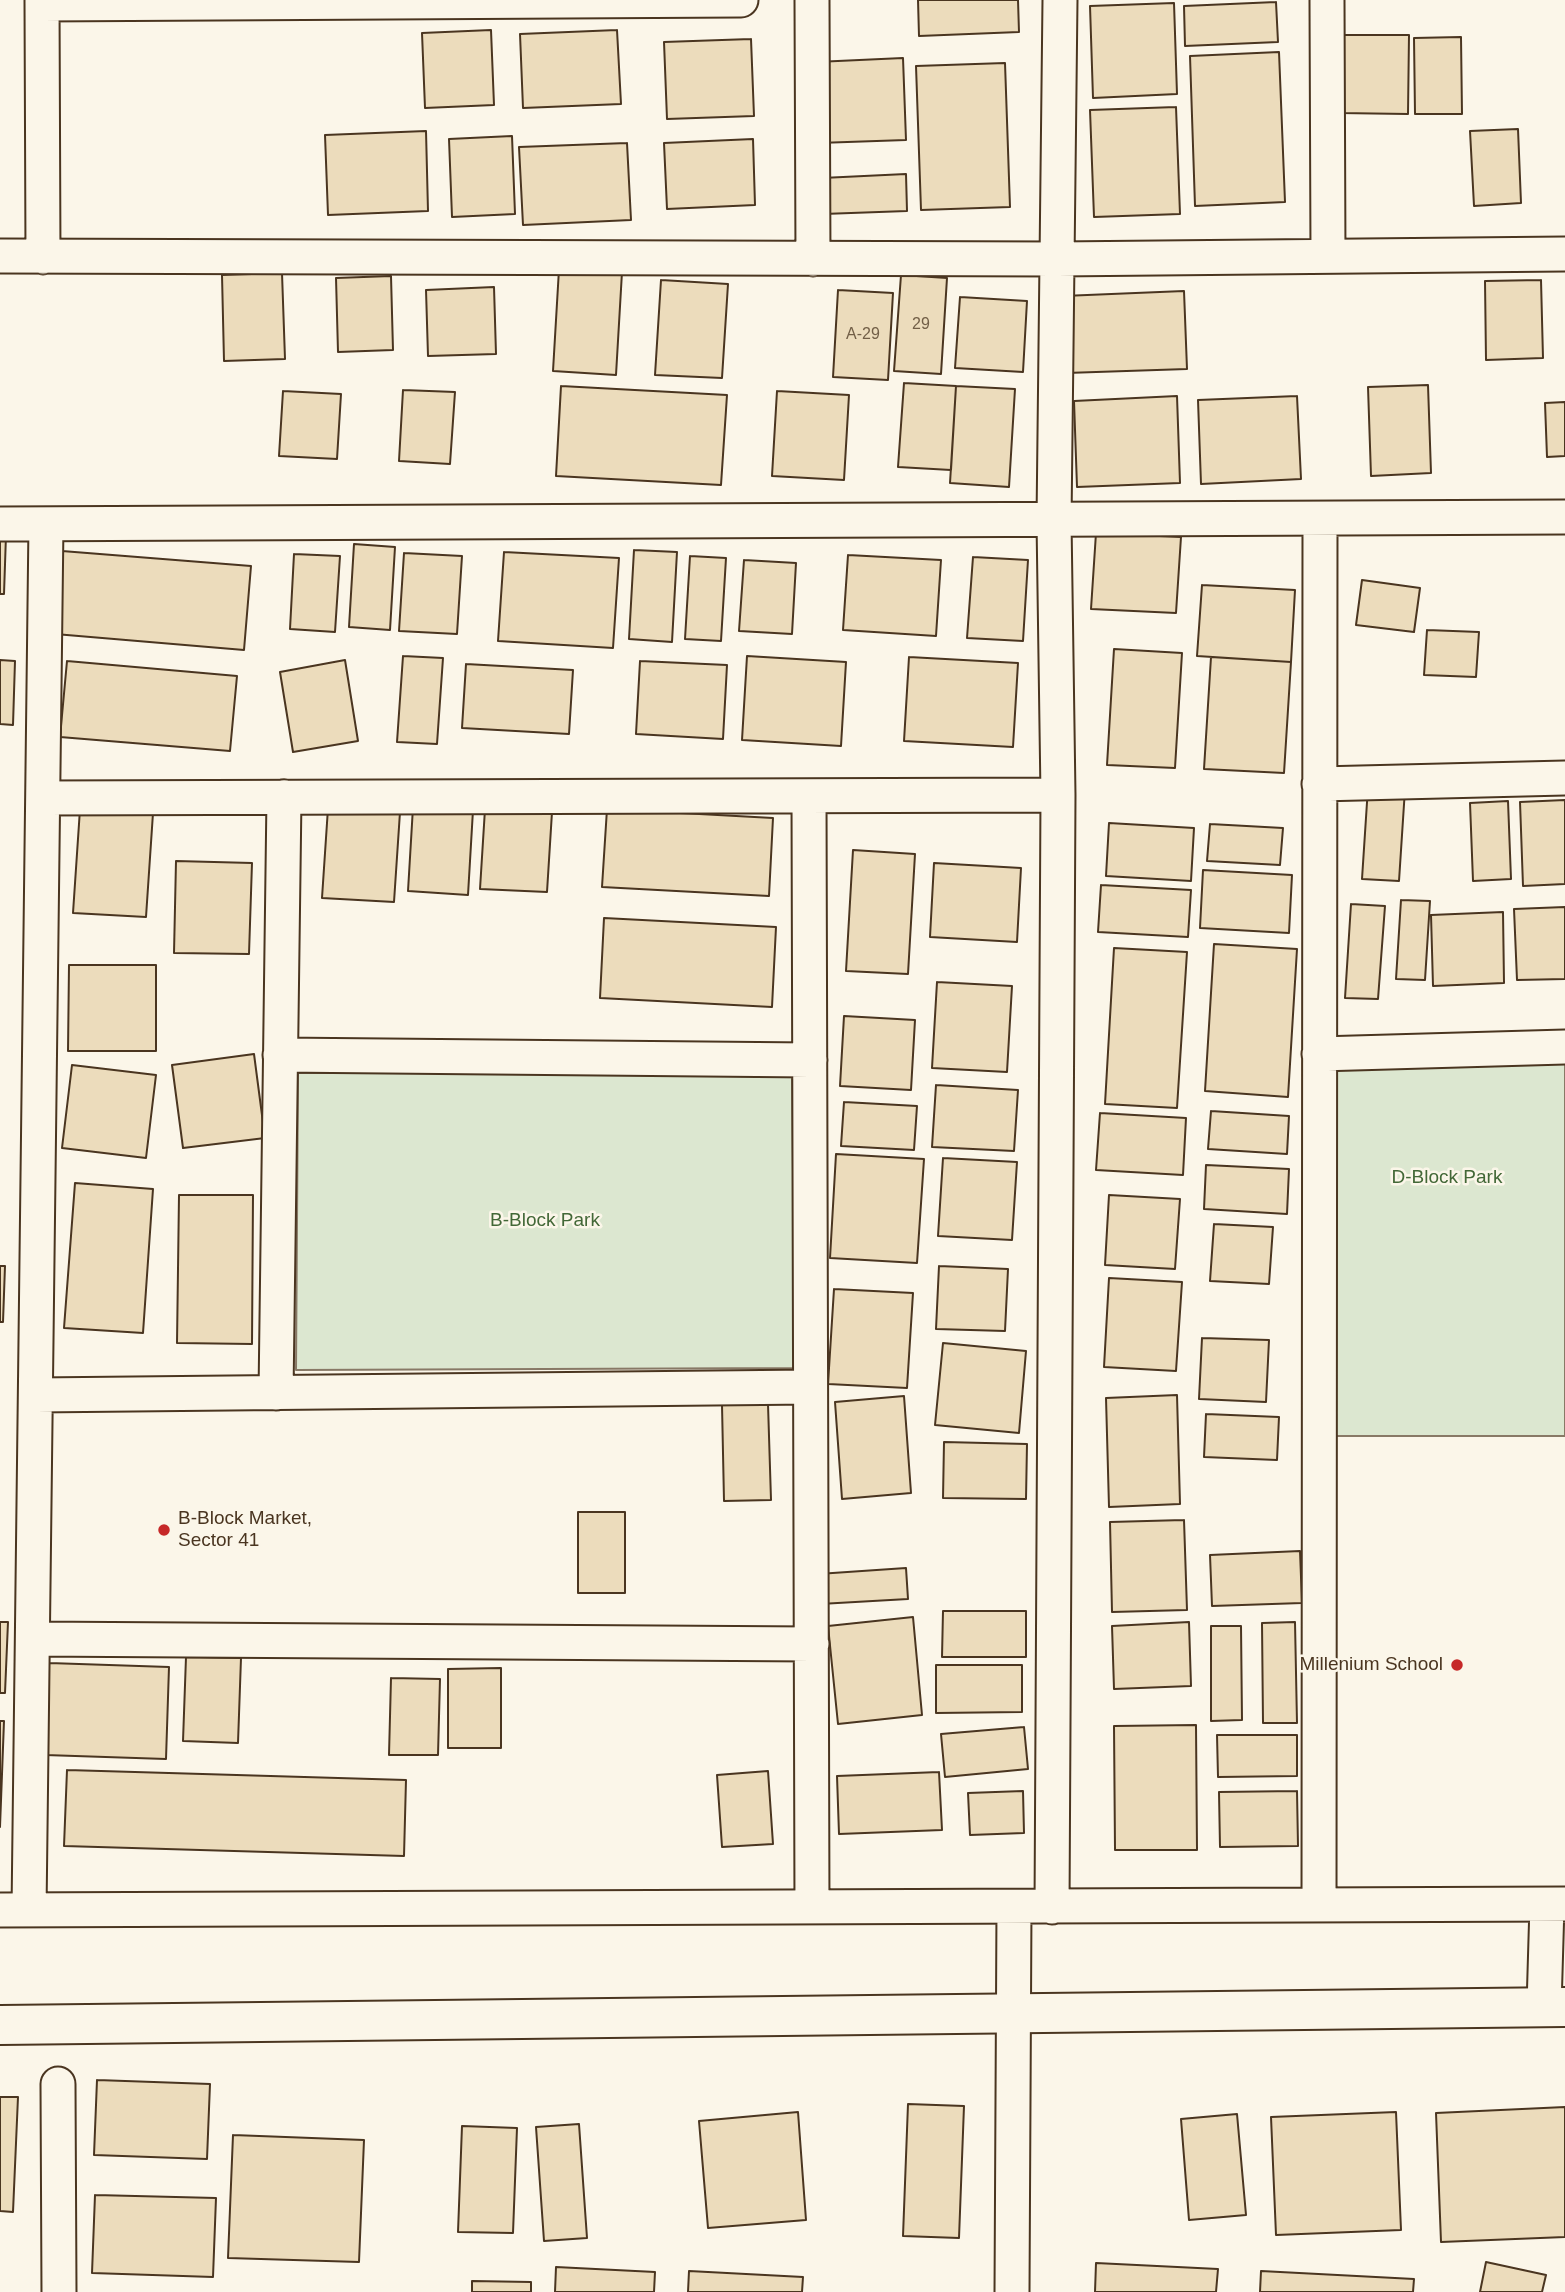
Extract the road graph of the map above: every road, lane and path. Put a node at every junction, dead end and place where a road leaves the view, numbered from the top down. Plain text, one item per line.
1 (741, 0) edge
2 (812, 0) edge
3 (1060, 0) edge
4 (1327, 0) edge
5 (281, 1) edge
6 (42, 2) edge
7 (1565, 254) edge
8 (1328, 256) junction
9 (0, 257) edge
10 (43, 257) junction
11 (813, 258) junction
12 (1057, 259) junction
13 (1565, 517) edge
14 (1320, 519) junction
15 (1054, 521) junction
16 (0, 524) edge
17 (46, 524) junction
18 (1565, 778) edge
19 (1320, 784) junction
20 (1058, 795) junction
21 (808, 796) junction
22 (284, 797) junction
23 (43, 798) junction
24 (1565, 1047) edge
25 (1319, 1054) junction
26 (281, 1055) junction
27 (810, 1060) junction
28 (810, 1387) junction
29 (276, 1393) junction
30 (36, 1395) junction
31 (33, 1639) junction
32 (811, 1644) junction
33 (1320, 1905) junction
34 (1556, 1905) edge
35 (812, 1907) junction
36 (1014, 1907) junction
37 (1052, 1907) junction
38 (15, 1910) edge
39 (1554, 2007) edge
40 (1012, 2015) junction
41 (0, 2025) edge
42 (58, 2084) dead end
43 (59, 2292) edge
44 (1012, 2292) edge

1 - 5 street
2 - 11 street
3 - 12 street
4 - 8 street
5 - 6 street
6 - 10 street
7 - 8 street
8 - 12 street
9 - 10 street
10 - 11 street
11 - 12 street
12 - 15 street
13 - 14 street
14 - 15 street
14 - 19 street
15 - 17 street
15 - 20 street
16 - 17 street
17 - 23 street
18 - 19 street
19 - 25 street
20 - 21 street
20 - 37 street
21 - 22 street
21 - 27 street
22 - 23 street
22 - 26 street
23 - 30 street
24 - 25 street
25 - 33 street
26 - 27 street
26 - 29 street
27 - 28 street
28 - 29 street
28 - 32 street
29 - 30 street
30 - 31 street
31 - 32 street
31 - 38 street
32 - 35 street
33 - 34 street
33 - 37 street
34 - 39 street
35 - 36 street
35 - 38 street
36 - 37 street
36 - 40 street
39 - 40 street
40 - 41 street
40 - 44 street
42 - 43 street

